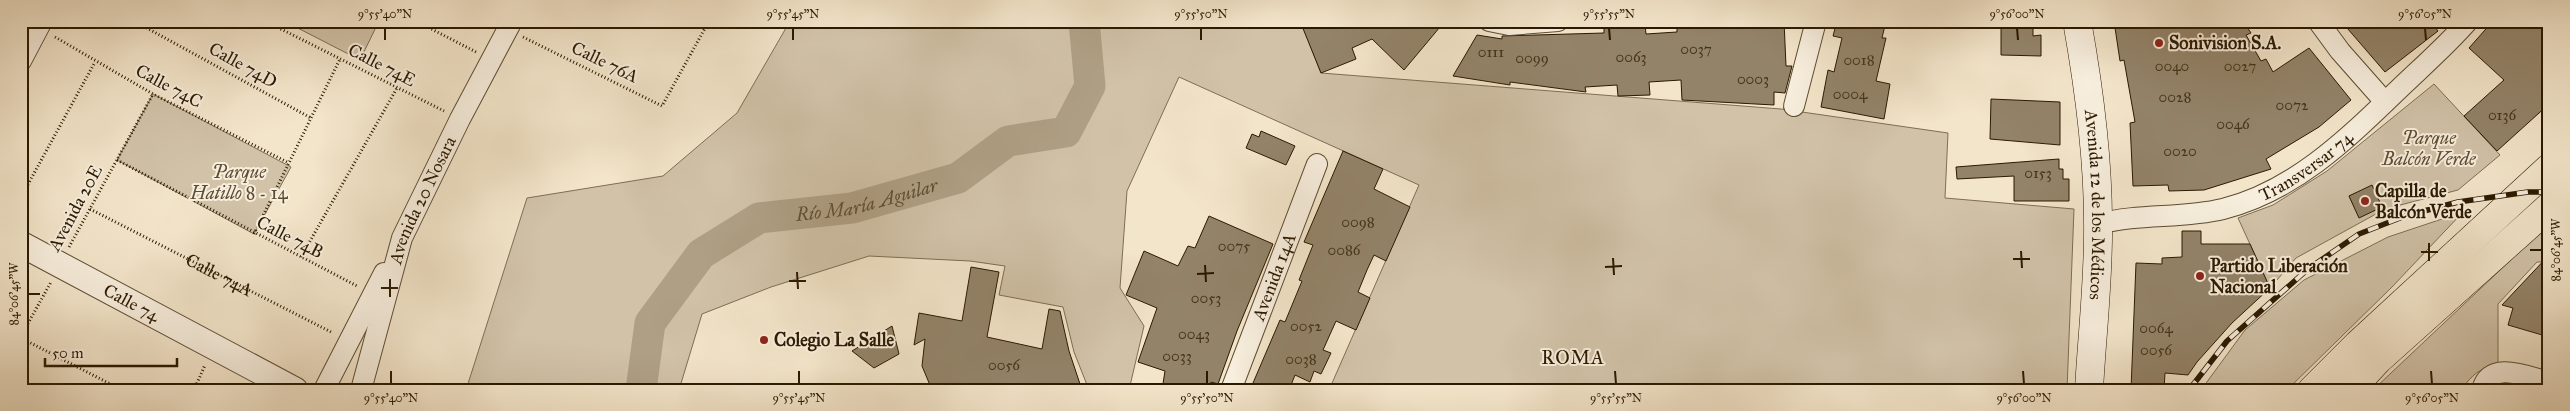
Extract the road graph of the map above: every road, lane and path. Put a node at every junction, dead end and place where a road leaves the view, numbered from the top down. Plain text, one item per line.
1 (134, 21) edge
2 (265, 21) edge
3 (416, 21) edge
4 (688, 21) edge
5 (708, 21) edge
6 (1489, 21) edge
7 (1558, 21) edge
8 (1816, 21) edge
9 (2077, 21) edge
10 (2318, 21) edge
11 (2468, 21) edge
12 (41, 24) edge
13 (510, 26) edge
14 (704, 29) junction
15 (340, 59) junction
16 (21, 61) edge
17 (492, 61) junction
18 (95, 62) junction
19 (397, 88) junction
20 (152, 94) junction
21 (2386, 102) junction
22 (1794, 106) dead end
23 (311, 118) junction
24 (460, 119) junction
25 (117, 160) junction
26 (289, 164) junction
27 (1318, 164) dead end
28 (2549, 168) edge
29 (21, 197) edge
30 (2549, 207) edge
31 (90, 209) junction
32 (2098, 224) junction
33 (254, 234) junction
34 (402, 238) junction
35 (21, 244) edge
36 (301, 257) junction
37 (60, 264) junction
38 (373, 294) junction
39 (21, 337) edge
40 (349, 341) junction
41 (214, 346) junction
42 (2549, 382) edge
43 (2483, 387) edge
44 (122, 390) edge
45 (194, 390) edge
46 (295, 390) edge
47 (324, 390) edge
48 (361, 390) edge
49 (1231, 390) edge
50 (2089, 390) edge
51 (2312, 390) edge
52 (2350, 390) edge

1 - 23 path, Calle 74D
2 - 15 path, Calle 74E
3 - 17 path
4 - 14 path
5 - 14 path
6 - 7 street
8 - 22 street
9 - 32 main road, Avenida 12 de los Médicos
10 - 21 street
11 - 21 street, Transversar 74
12 - 16 street
12 - 18 path, Calle 74C
13 - 14 path, Calle 76A
13 - 17 street, Avenida 20 Nosara
15 - 19 path, Calle 74E
15 - 23 path
17 - 24 street, Avenida 20 Nosara
18 - 20 path, Calle 74C
18 - 29 path
19 - 24 path, Calle 74E
19 - 36 path
20 - 25 path, Avenida 20E
20 - 26 path, Calle 74C
21 - 32 street, Transversar 74
23 - 26 path
24 - 34 street, Avenida 20 Nosara
25 - 31 path, Avenida 20E
25 - 33 path, Calle 74B
26 - 33 path
27 - 49 street, Avenida 14A
28 - 51 highway
30 - 52 highway
31 - 37 path, Avenida 20E
31 - 40 path, Calle 74A
32 - 50 main road, Avenida 12 de los Médicos
33 - 36 path, Calle 74B
34 - 38 street
34 - 48 street, Avenida 20 Nosara
35 - 37 street, Calle 74
36 - 38 path, Calle 74B
37 - 39 path, Avenida 20E
37 - 41 street, Calle 74
38 - 40 street
39 - 44 path
40 - 47 street
41 - 45 path
41 - 46 street, Calle 74
42 - 43 street

